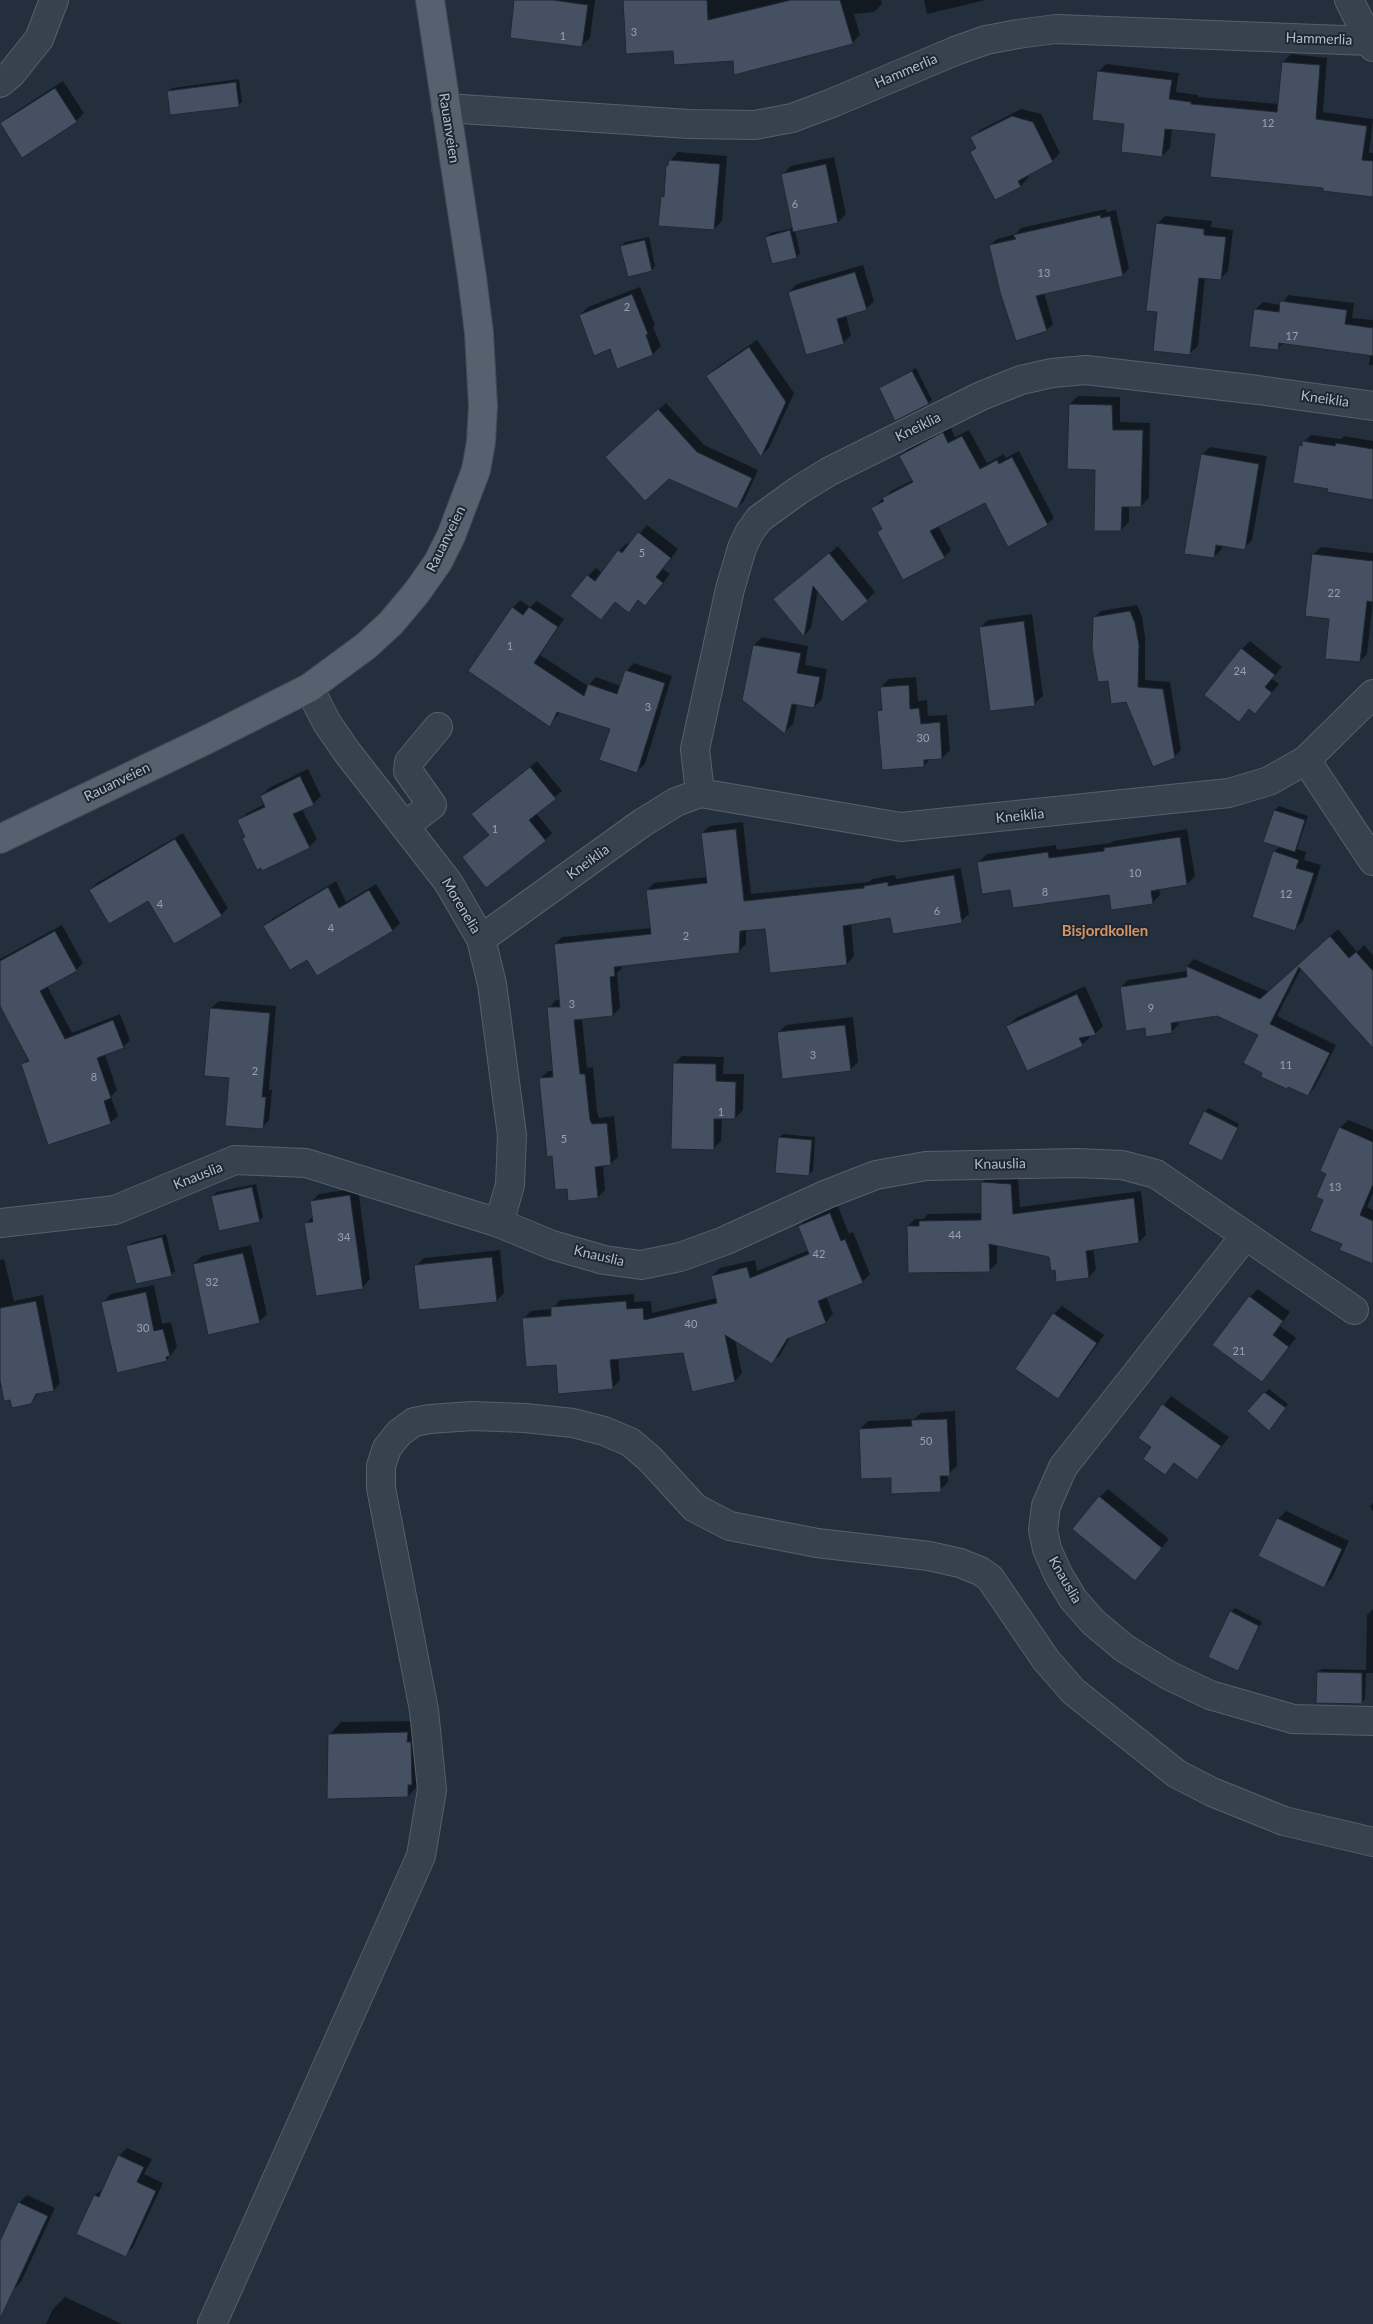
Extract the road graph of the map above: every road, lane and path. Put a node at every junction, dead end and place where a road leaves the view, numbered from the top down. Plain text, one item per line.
1 (54, 0) edge
2 (430, 0) edge
3 (1349, 0) edge
4 (1371, 44) edge
5 (0, 83) edge
6 (446, 108) junction
7 (1373, 406) edge
8 (308, 688) junction
9 (1373, 694) edge
10 (438, 726) dead end
11 (1306, 760) junction
12 (700, 793) junction
13 (405, 826) junction
14 (0, 838) edge
15 (1373, 862) edge
16 (481, 939) junction
17 (0, 1223) edge
18 (499, 1223) junction
19 (1245, 1236) junction
20 (1354, 1310) dead end
21 (1373, 1721) edge
22 (1373, 1842) edge
23 (212, 2324) edge

1 - 5 street
2 - 6 main road, Rauanveien
3 - 4 street, Hammerlia
4 - 6 street, Hammerlia
6 - 8 main road, Rauanveien
7 - 12 street, Kneiklia
8 - 13 street, Morenelia
8 - 14 main road, Rauanveien
9 - 11 street, Kneiklia
10 - 13 street
11 - 12 street, Kneiklia
11 - 15 street
12 - 16 street, Kneiklia
13 - 16 street, Morenelia
16 - 18 street, Morenelia
17 - 18 street, Knauslia
18 - 19 street, Knauslia
19 - 20 street, Knauslia
19 - 21 street, Knauslia
22 - 23 street

